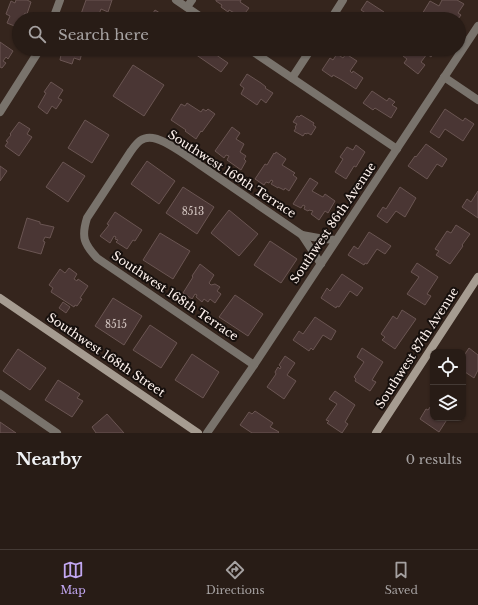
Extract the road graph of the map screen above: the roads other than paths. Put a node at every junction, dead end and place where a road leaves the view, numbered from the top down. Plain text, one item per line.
1 (60, 0) edge
2 (176, 0) edge
3 (192, 0) edge
4 (343, 0) edge
5 (187, 7) junction
6 (56, 12) edge
7 (194, 12) edge
8 (335, 12) edge
9 (478, 26) edge
10 (466, 44) edge
11 (36, 56) edge
12 (259, 56) edge
13 (306, 56) edge
14 (458, 56) edge
15 (444, 77) junction
16 (292, 78) junction
17 (478, 100) edge
18 (0, 112) edge
19 (397, 149) junction
20 (302, 234) junction
21 (336, 240) junction
22 (86, 243) joint
23 (321, 264) junction
24 (478, 277) edge
25 (0, 298) edge
26 (254, 365) junction
27 (0, 394) edge
28 (57, 433) edge
29 (198, 433) edge
30 (207, 433) edge
31 (376, 433) edge

1 - 6 street
2 - 5 street
3 - 5 street
4 - 8 street
5 - 7 street
9 - 10 street, Southwest 86th Avenue
11 - 18 street
12 - 16 street
13 - 16 street
14 - 15 street, Southwest 86th Avenue
15 - 17 street
15 - 19 street, Southwest 86th Avenue
16 - 19 street
19 - 21 street, Southwest 86th Avenue
20 - 21 street, Southwest 169th Terrace
20 - 22 street, Southwest 169th Terrace
20 - 23 street, Southwest 169th Terrace
21 - 23 street, Southwest 86th Avenue
22 - 26 street, Southwest 168th Terrace
23 - 26 street, Southwest 86th Avenue
24 - 31 street, Southwest 87th Avenue
25 - 29 street, Southwest 168th Street
26 - 30 street, Southwest 86th Avenue
27 - 28 street

